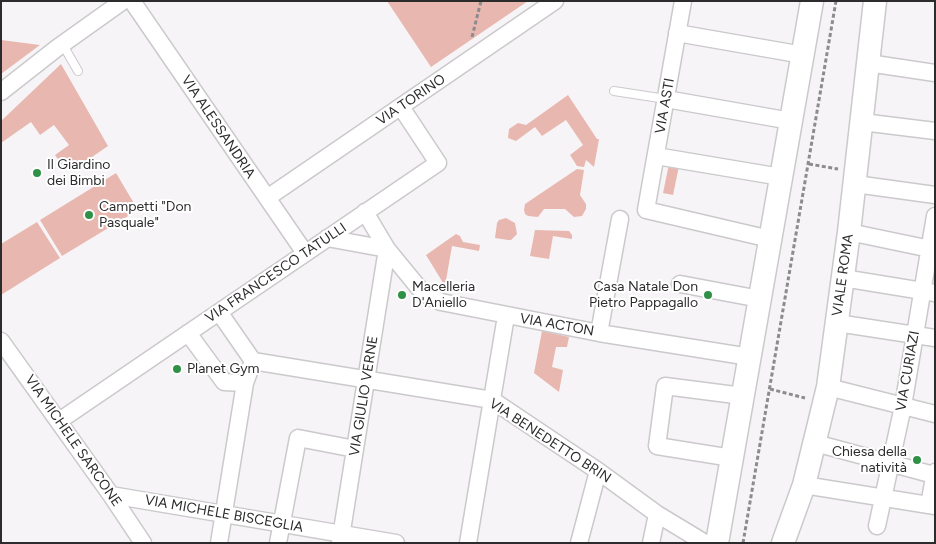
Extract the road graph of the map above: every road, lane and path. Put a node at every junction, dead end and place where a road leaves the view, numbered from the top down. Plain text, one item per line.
1 (123, 1) edge
2 (132, 1) edge
3 (481, 1) edge
4 (555, 1) edge
5 (683, 1) edge
6 (812, 1) edge
7 (836, 1) edge
8 (875, 1) edge
9 (677, 33) junction
10 (472, 39) dead end
11 (63, 45) junction
12 (803, 55) junction
13 (868, 63) junction
14 (78, 71) dead end
15 (935, 73) edge
16 (614, 91) dead end
17 (1, 92) edge
18 (666, 99) junction
19 (401, 107) junction
20 (791, 121) junction
21 (862, 122) junction
22 (935, 131) edge
23 (656, 156) junction
24 (809, 164) junction
25 (781, 177) junction
26 (850, 177) junction
27 (935, 195) edge
28 (267, 198) junction
29 (365, 212) junction
30 (935, 216) edge
31 (620, 219) dead end
32 (849, 232) junction
33 (327, 238) junction
34 (770, 239) junction
35 (388, 248) junction
36 (932, 249) edge
37 (305, 253) junction
38 (843, 278) junction
39 (680, 284) dead end
40 (929, 292) edge
41 (760, 299) junction
42 (218, 312) junction
43 (506, 316) junction
44 (837, 322) junction
45 (188, 333) junction
46 (599, 333) junction
47 (915, 334) junction
48 (935, 338) edge
49 (1, 340) edge
50 (750, 357) junction
51 (253, 361) junction
52 (366, 379) junction
53 (245, 383) junction
54 (770, 389) junction
55 (820, 393) junction
56 (743, 396) junction
57 (492, 400) junction
58 (903, 406) junction
59 (935, 414) edge
60 (59, 421) junction
61 (815, 444) junction
62 (355, 449) junction
63 (732, 458) junction
64 (890, 463) junction
65 (598, 471) junction
66 (934, 473) edge
67 (804, 485) junction
68 (111, 495) junction
69 (882, 498) junction
70 (932, 506) edge
71 (224, 514) junction
72 (658, 514) junction
73 (282, 524) junction
74 (877, 526) dead end
75 (341, 538) edge
76 (143, 543) edge
77 (219, 543) edge
78 (278, 543) edge
79 (396, 543) edge
80 (468, 543) edge
81 (578, 543) edge
82 (651, 543) edge
83 (705, 543) edge
84 (717, 543) edge
85 (743, 543) edge
86 (783, 543) edge

1 - 11 street
2 - 28 street, VIA ALESSANDRIA
3 - 10 path
4 - 19 street, VIA TORINO
5 - 9 street, VIA ASTI
6 - 12 street
7 - 24 path
8 - 13 street, VIALE ROMA
9 - 12 street
9 - 18 street, VIA ASTI
11 - 14 lane
11 - 17 street
12 - 20 street
13 - 15 street
13 - 21 street, VIALE ROMA
16 - 18 lane
18 - 20 street
18 - 23 street, VIA ASTI
19 - 28 street, VIA TORINO
19 - 29 street, VIA FRANCESCO TATULLI
20 - 25 street
21 - 22 street
21 - 26 street, VIALE ROMA
23 - 25 street
23 - 34 street, VIA ASTI
24 - 26 path
24 - 54 path
25 - 34 street
26 - 27 street
26 - 32 street, VIALE ROMA
28 - 37 street, VIA ALESSANDRIA
29 - 33 street, VIA FRANCESCO TATULLI
29 - 35 street, VIA ACTON
30 - 36 street, VIA CURIAZI
31 - 46 street
32 - 36 street
32 - 38 street, VIALE ROMA
33 - 35 street
33 - 37 street, VIA FRANCESCO TATULLI
34 - 41 street
35 - 43 street, VIA ACTON
35 - 52 street, VIA GIULIO VERNE
36 - 40 street, VIA CURIAZI
37 - 42 street, VIA FRANCESCO TATULLI
38 - 40 street
38 - 44 street, VIALE ROMA
39 - 41 street
40 - 47 street, VIA CURIAZI
41 - 50 street
42 - 45 street, VIA FRANCESCO TATULLI
42 - 51 street
43 - 46 street, VIA ACTON
43 - 57 street
44 - 47 street
44 - 55 street, VIALE ROMA
45 - 53 street
45 - 60 street, VIA FRANCESCO TATULLI
46 - 50 street, VIA ACTON
47 - 48 street
47 - 58 street, VIA CURIAZI
49 - 60 street, VIA MICHELE SARCONE
50 - 56 street
51 - 52 street, VIA BENEDETTO BRIN
51 - 53 street
52 - 57 street, VIA BENEDETTO BRIN
52 - 62 street, VIA GIULIO VERNE
53 - 71 street
54 - 55 path
54 - 85 path
55 - 58 street
55 - 61 street, VIALE ROMA
56 - 63 street
56 - 63 street
57 - 65 street, VIA BENEDETTO BRIN
57 - 80 street
58 - 59 street
58 - 64 street, VIA CURIAZI
60 - 68 street, VIA MICHELE SARCONE
61 - 64 street
61 - 67 street, VIALE ROMA
62 - 73 street
62 - 75 street, VIA GIULIO VERNE
63 - 84 street
64 - 66 street
64 - 69 street, VIA CURIAZI
65 - 72 street, VIA BENEDETTO BRIN
65 - 81 street
66 - 70 street
67 - 69 street
67 - 86 street, VIALE ROMA
68 - 71 street, VIA MICHELE BISCEGLIA
68 - 76 street, VIA MICHELE SARCONE
69 - 70 street
69 - 74 street, VIA CURIAZI
71 - 73 street, VIA MICHELE BISCEGLIA
71 - 77 street
72 - 82 street
72 - 83 street, VIA BENEDETTO BRIN
73 - 75 street, VIA MICHELE BISCEGLIA
73 - 78 street
75 - 79 street, VIA MICHELE BISCEGLIA

